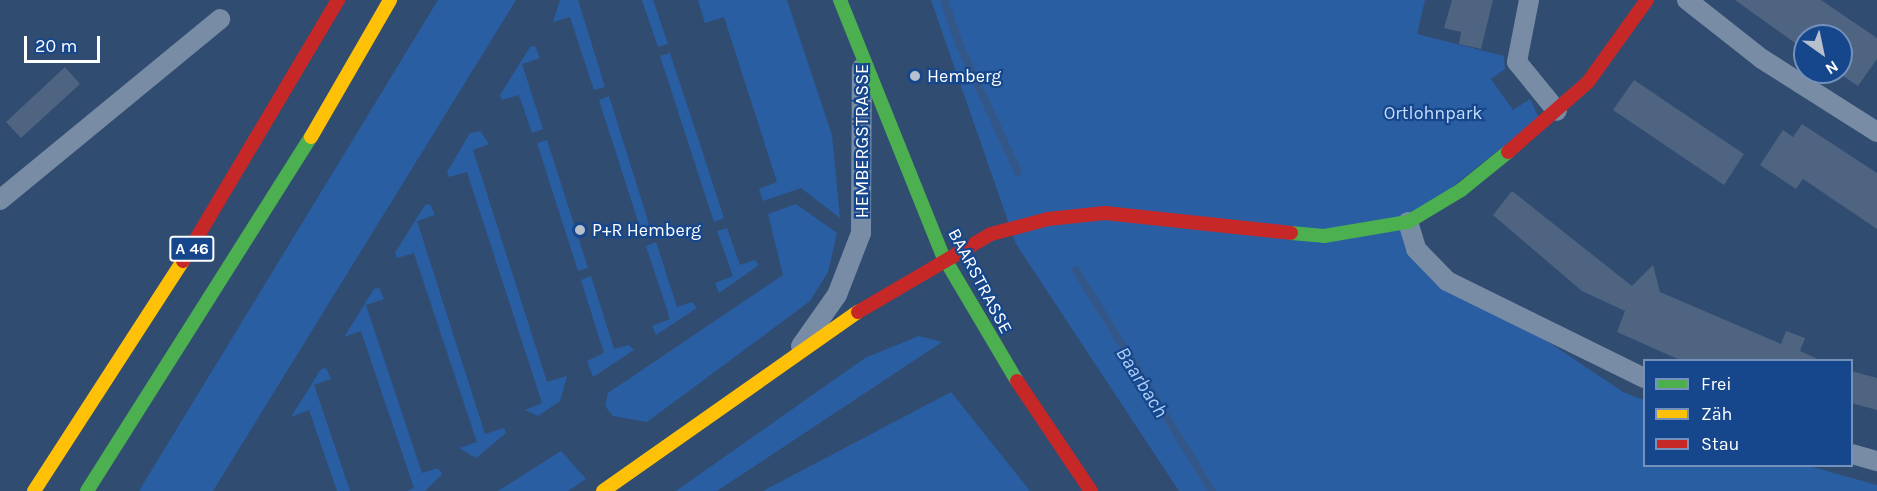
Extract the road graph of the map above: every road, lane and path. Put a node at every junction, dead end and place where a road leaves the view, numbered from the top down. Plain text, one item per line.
1 (338, 0) edge
2 (390, 0) edge
3 (1529, 0) edge
4 (1647, 0) edge
5 (1687, 0) edge
6 (841, 1) edge
7 (220, 20) dead end
8 (862, 53) junction
9 (1557, 111) junction
10 (1877, 132) edge
11 (0, 201) edge
12 (1408, 222) junction
13 (943, 256) junction
14 (794, 356) junction
15 (1643, 378) edge
16 (1853, 455) edge
17 (1877, 461) edge
18 (34, 491) edge
19 (87, 491) edge
20 (603, 491) edge
21 (1091, 491) edge

1 - 18 main road, A 46
2 - 19 main road, A 46
3 - 9 street
4 - 9 main road, HEMBERGSTRASSE
5 - 10 street
6 - 8 main road, BAARSTRASSE
7 - 11 street
8 - 13 main road, BAARSTRASSE
8 - 14 street, HEMBERGSTRASSE
9 - 12 main road, HEMBERGSTRASSE
12 - 13 main road, HEMBERGSTRASSE
12 - 15 street
13 - 14 main road, HEMBERGSTRASSE
13 - 21 main road, BAARSTRASSE
14 - 20 main road, HEMBERGSTRASSE
16 - 17 street

